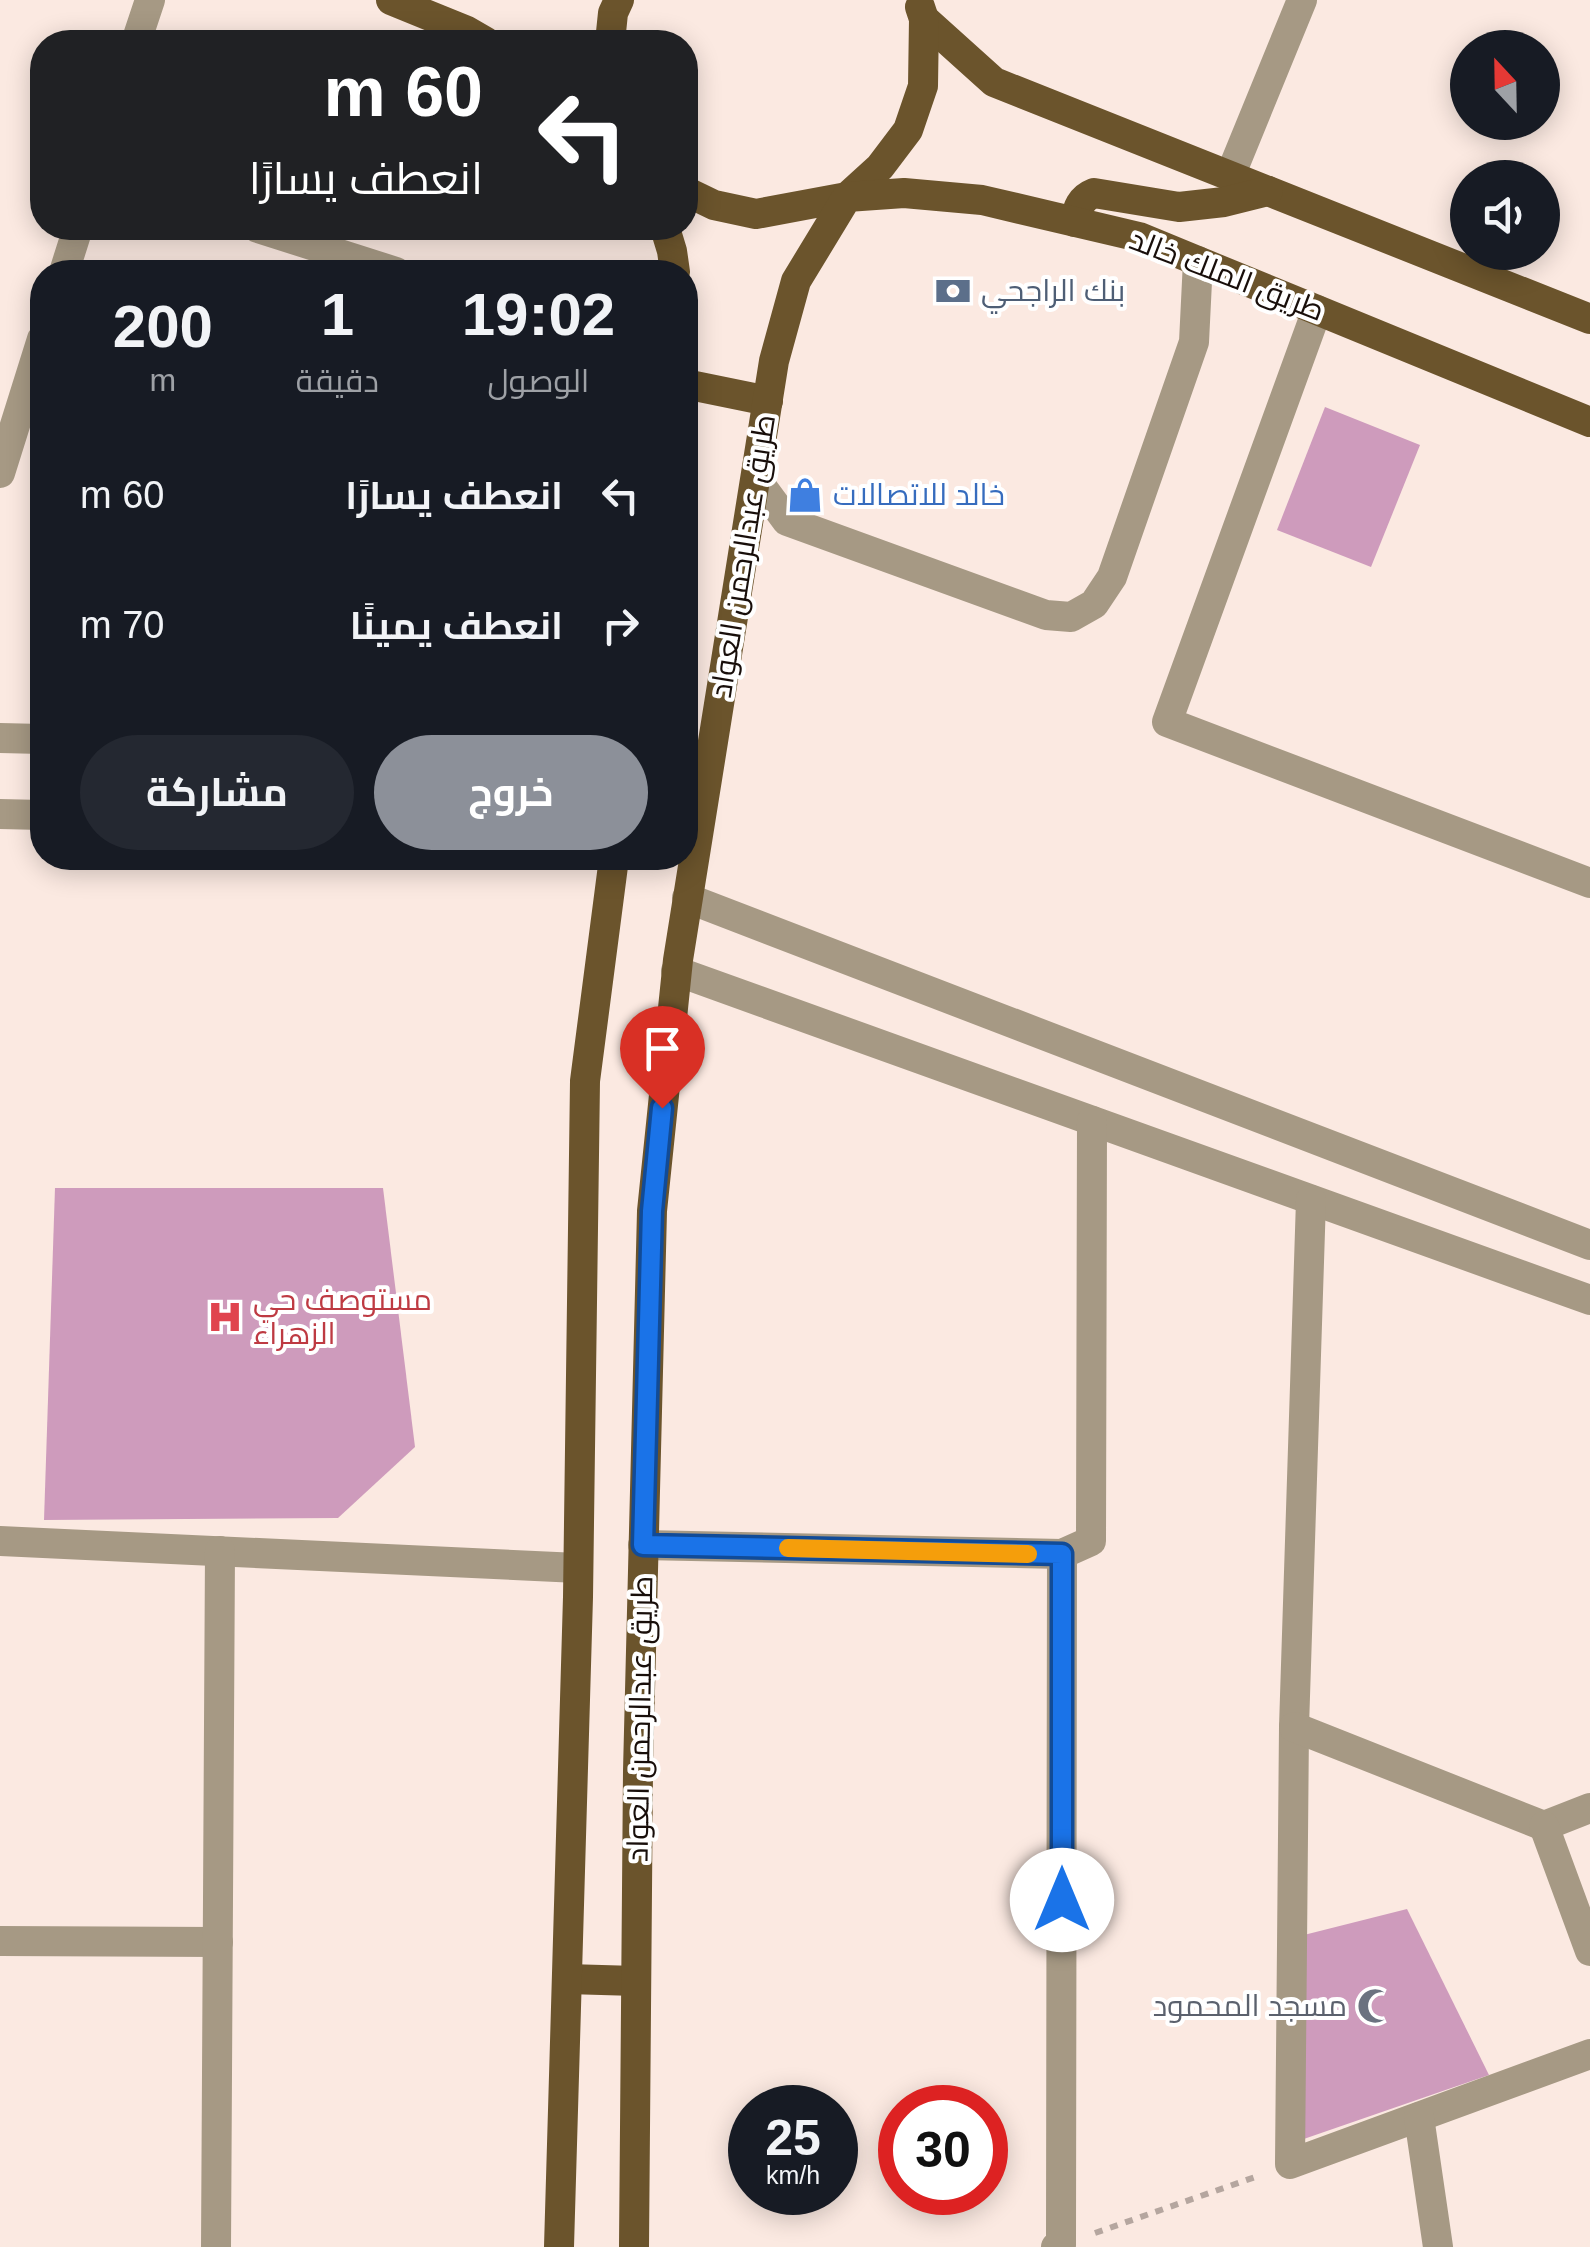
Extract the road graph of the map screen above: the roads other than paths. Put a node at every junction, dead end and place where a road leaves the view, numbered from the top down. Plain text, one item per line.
1 (150, 0) edge
2 (391, 0) edge
3 (619, 0) edge
4 (1302, 0) edge
5 (920, 9) edge
6 (140, 30) edge
7 (464, 30) edge
8 (611, 30) edge
9 (1230, 176) junction
10 (1268, 191) junction
11 (698, 197) edge
12 (847, 197) junction
13 (1075, 222) junction
14 (296, 240) edge
15 (358, 260) edge
16 (1198, 261) junction
17 (1317, 310) junction
18 (1590, 319) edge
19 (30, 377) edge
20 (698, 387) edge
21 (768, 401) junction
22 (1590, 422) edge
23 (0, 473) edge
24 (756, 480) junction
25 (0, 738) edge
26 (30, 739) edge
27 (0, 814) edge
28 (30, 815) edge
29 (698, 831) edge
30 (612, 870) edge
31 (692, 870) edge
32 (1590, 883) edge
33 (687, 898) junction
34 (676, 971) junction
35 (1092, 1121) junction
36 (1311, 1200) junction
37 (1590, 1245) edge
38 (1590, 1300) edge
39 (0, 1541) edge
40 (643, 1545) junction
41 (220, 1552) junction
42 (1062, 1554) junction
43 (578, 1568) junction
44 (1294, 1728) junction
45 (1590, 1808) edge
46 (1544, 1826) junction
47 (0, 1941) edge
48 (218, 1942) junction
49 (1590, 1951) edge
50 (567, 1979) junction
51 (636, 1981) junction
52 (1590, 2054) edge
53 (1420, 2117) junction
54 (1058, 2246) edge
55 (216, 2247) edge
56 (559, 2247) edge
57 (634, 2247) edge
58 (1438, 2247) edge

1 - 6 street
2 - 7 main road
3 - 8 main road
4 - 9 street
5 - 9 main road
5 - 12 main road, طريق عبدالرحمن العواد
9 - 10 main road
10 - 13 main road
10 - 18 main road
11 - 12 main road, طريق الملك خالد
12 - 13 main road, طريق الملك خالد
12 - 21 main road, طريق عبدالرحمن العواد
13 - 16 main road, طريق الملك خالد
14 - 15 street
16 - 17 main road, طريق الملك خالد
16 - 24 street
17 - 22 main road, طريق الملك خالد
17 - 32 street
19 - 23 street
20 - 21 main road
21 - 24 main road, طريق عبدالرحمن العواد
24 - 29 main road, طريق عبدالرحمن العواد
25 - 26 street
27 - 28 street
30 - 43 main road
31 - 33 main road, طريق عبدالرحمن العواد
33 - 34 main road, طريق عبدالرحمن العواد
33 - 37 street
34 - 35 street
34 - 40 main road, طريق عبدالرحمن العواد
35 - 36 street
35 - 42 street
36 - 38 street
36 - 44 street
39 - 41 street
40 - 42 street
40 - 51 main road, طريق عبدالرحمن العواد
41 - 43 street
41 - 48 street
42 - 54 street
43 - 50 main road
44 - 46 street
44 - 53 street
45 - 46 street
46 - 49 street
47 - 48 street
48 - 55 street
50 - 51 main road
50 - 56 main road
51 - 57 main road, طريق عبدالرحمن العواد
52 - 53 street
53 - 58 street

